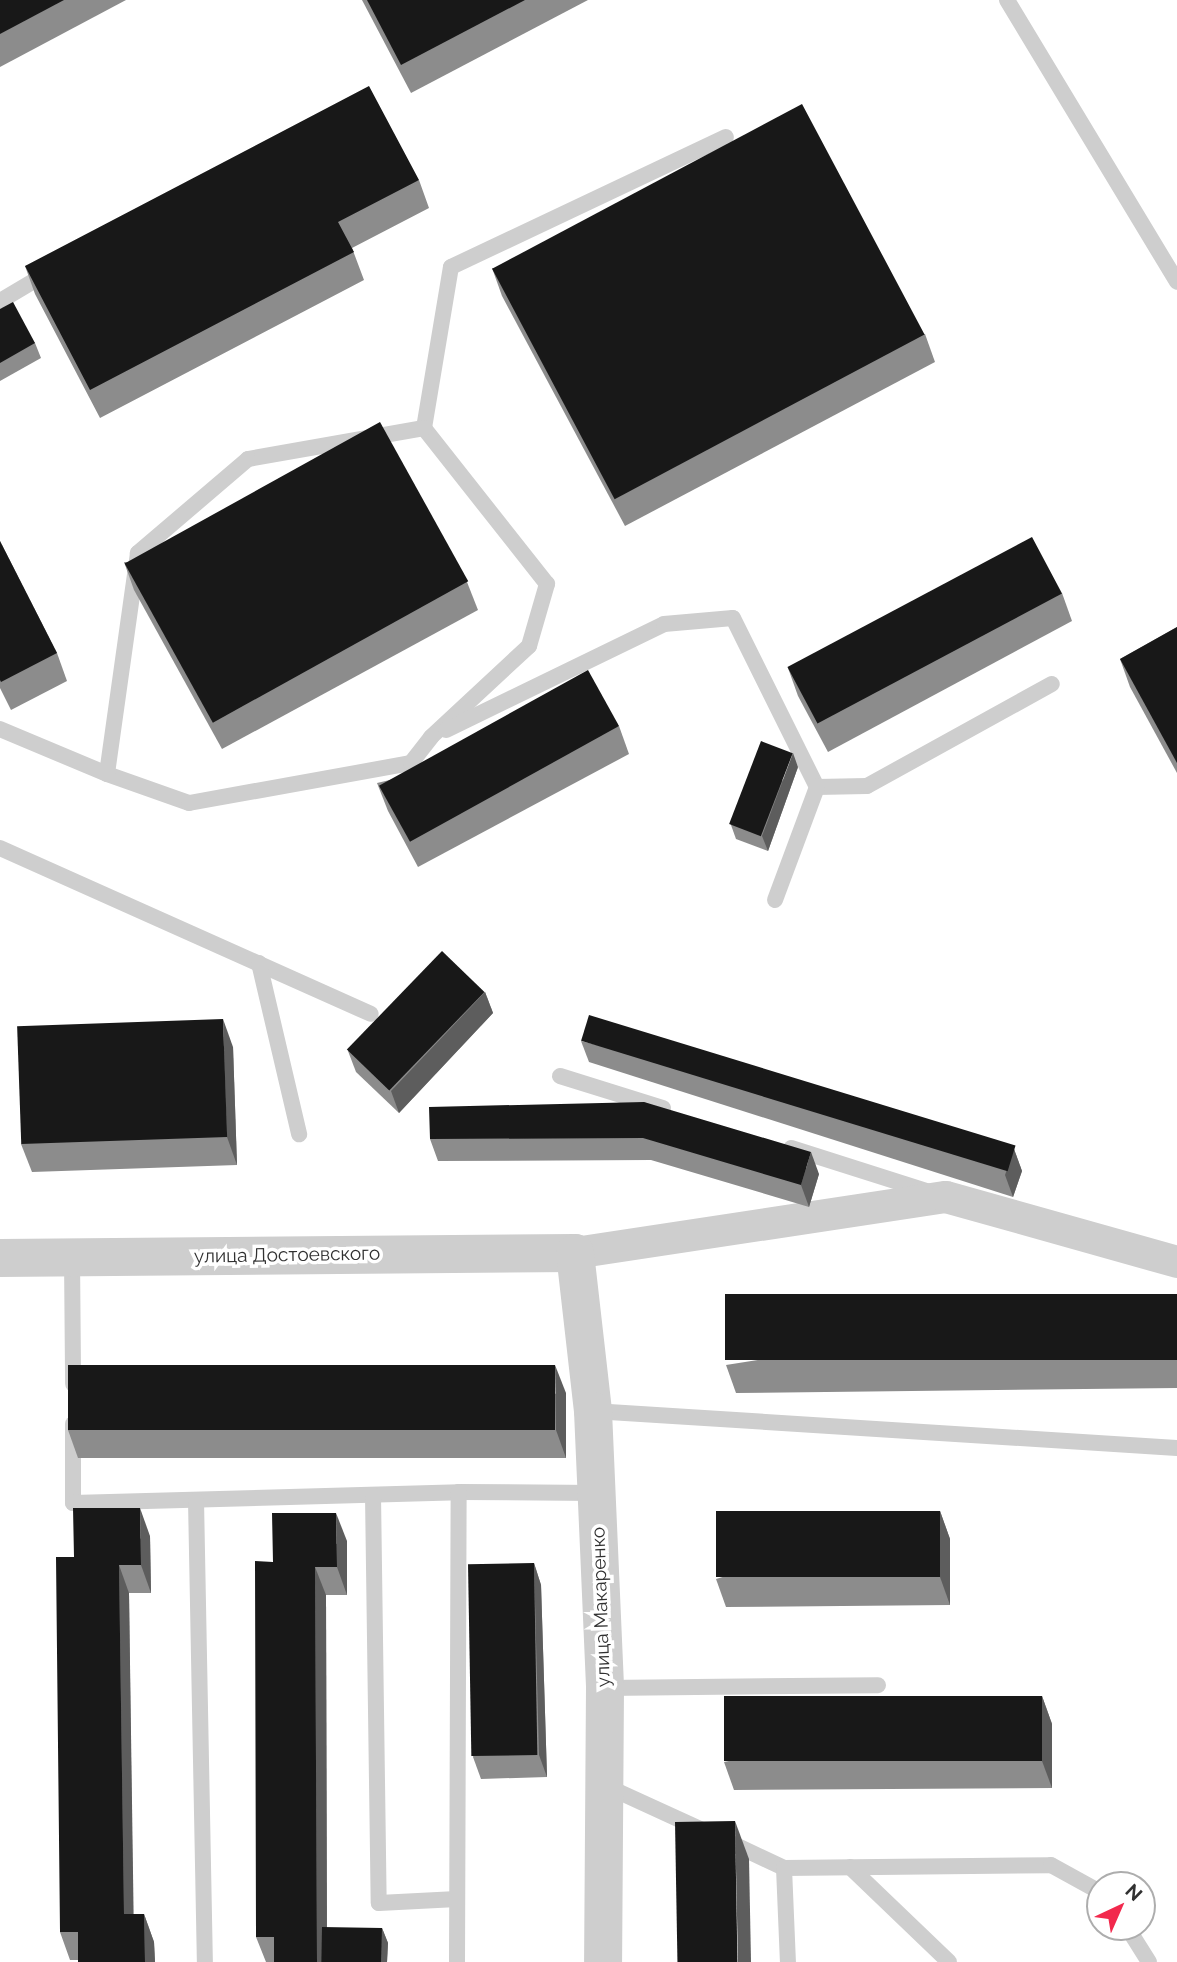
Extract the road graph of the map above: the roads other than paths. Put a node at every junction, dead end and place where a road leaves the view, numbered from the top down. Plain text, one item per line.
1 (1007, 0) edge
2 (726, 137) dead end
3 (59, 265) edge
4 (1177, 282) edge
5 (0, 301) edge
6 (424, 428) junction
7 (1052, 684) dead end
8 (0, 729) edge
9 (431, 737) junction
10 (107, 774) junction
11 (817, 787) junction
12 (0, 848) edge
13 (775, 900) dead end
14 (259, 963) junction
15 (371, 1014) dead end
16 (560, 1076) dead end
17 (680, 1113) edge
18 (299, 1134) dead end
19 (773, 1143) edge
20 (946, 1197) junction
21 (575, 1253) junction
22 (72, 1257) junction
23 (0, 1258) edge
24 (1177, 1262) edge
25 (593, 1411) junction
26 (1177, 1448) edge
27 (459, 1492) junction
28 (596, 1493) junction
29 (373, 1495) junction
30 (195, 1500) junction
31 (878, 1685) dead end
32 (605, 1688) junction
33 (606, 1786) junction
34 (849, 1867) junction
35 (784, 1868) junction
36 (1086, 1884) edge
37 (457, 1899) junction
38 (1136, 1941) edge
39 (205, 1962) edge
40 (457, 1962) edge
41 (603, 1962) edge
42 (788, 1962) edge
43 (948, 1962) edge
44 (1149, 1962) edge

1 - 4 lane
2 - 6 lane
3 - 5 lane
6 - 9 lane
6 - 10 lane
7 - 11 lane
8 - 10 lane
9 - 10 lane
9 - 11 lane
11 - 13 lane
12 - 14 lane
14 - 15 lane
14 - 18 lane
16 - 17 lane
19 - 20 lane
20 - 21 street
20 - 24 street
21 - 22 street, улица Достоевского
21 - 25 street, улица Макаренко
22 - 23 street, улица Достоевского
22 - 30 lane
25 - 26 lane
25 - 28 street, улица Макаренко
27 - 28 lane
27 - 29 lane
27 - 37 lane
28 - 32 street, улица Макаренко
29 - 30 lane
29 - 37 lane
30 - 39 lane
31 - 32 lane
32 - 33 street, улица Макаренко
33 - 35 lane
33 - 41 street, улица Макаренко
34 - 35 lane
34 - 36 lane
34 - 43 lane
35 - 42 lane
37 - 40 lane
38 - 44 lane

